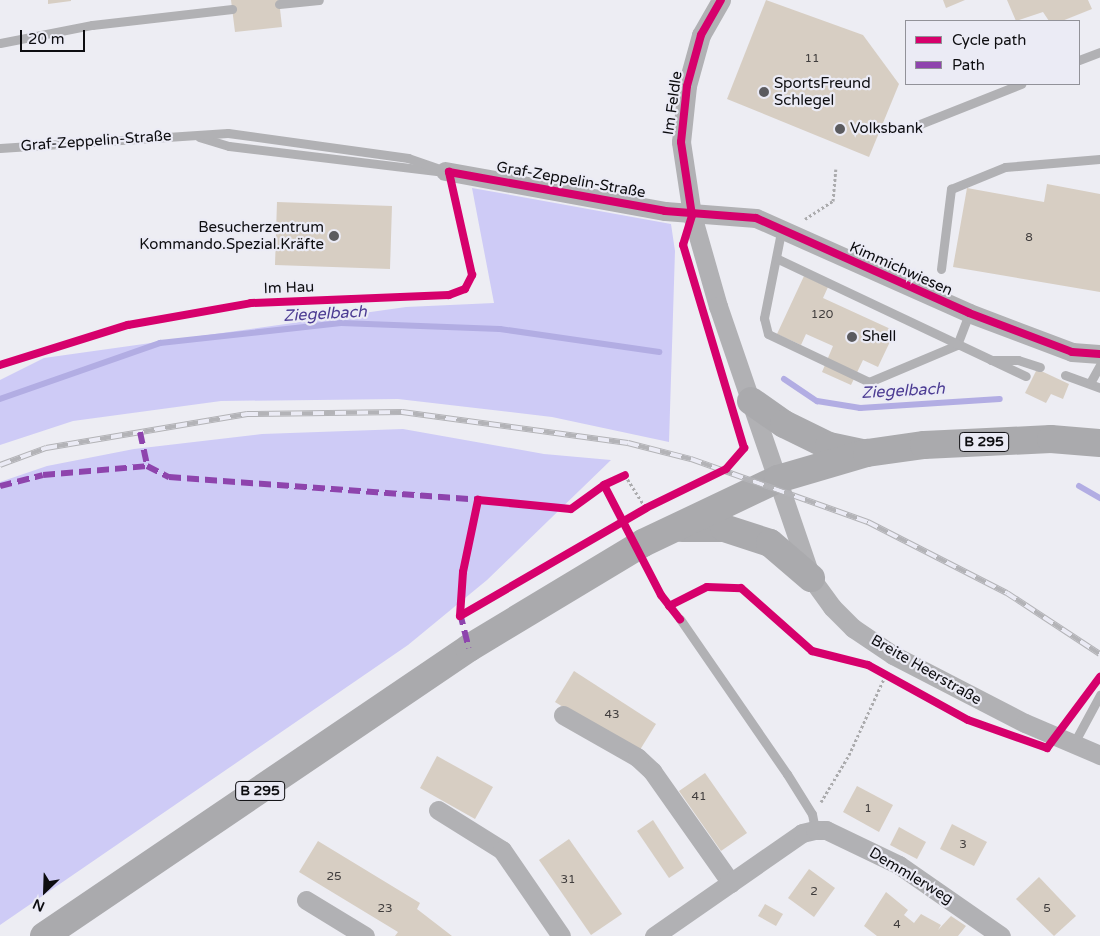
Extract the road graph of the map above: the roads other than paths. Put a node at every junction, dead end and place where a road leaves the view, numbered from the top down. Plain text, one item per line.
1 (320, 0) edge
2 (721, 0) edge
3 (279, 4) dead end
4 (232, 9) dead end
5 (0, 43) edge
6 (1100, 52) edge
7 (1080, 60) edge
8 (1018, 85) edge
9 (920, 124) dead end
10 (192, 134) junction
11 (0, 148) edge
12 (1100, 158) edge
13 (445, 171) junction
14 (692, 215) junction
15 (788, 230) junction
16 (778, 259) junction
17 (941, 269) dead end
18 (969, 313) junction
19 (957, 345) junction
20 (1100, 354) edge
21 (987, 360) junction
22 (1100, 365) edge
23 (1040, 367) dead end
24 (1064, 375) dead end
25 (1026, 376) dead end
26 (1090, 383) junction
27 (1100, 388) edge
28 (751, 401) junction
29 (1100, 443) edge
30 (867, 453) junction
31 (778, 479) junction
32 (676, 528) junction
33 (811, 578) junction
34 (680, 619) dead end
35 (1100, 695) edge
36 (563, 715) dead end
37 (1074, 743) junction
38 (1100, 755) edge
39 (438, 810) dead end
40 (813, 822) junction
41 (731, 882) junction
42 (306, 900) dead end
43 (44, 936) edge
44 (365, 936) edge
45 (561, 936) edge
46 (654, 936) edge
47 (1001, 936) edge

1 - 3 lane
2 - 14 street, Im Feldle
4 - 5 lane
6 - 7 lane
8 - 9 lane
10 - 11 lane, Graf-Zeppelin-Straße
10 - 13 lane, Graf-Zeppelin-Straße
10 - 13 lane, Graf-Zeppelin-Straße
12 - 17 lane
13 - 14 street, Graf-Zeppelin-Straße
14 - 15 street, Kimmichwiesen
14 - 28 street, Im Feldle
15 - 16 lane
15 - 18 street, Kimmichwiesen
16 - 19 lane
16 - 19 lane
18 - 19 lane
18 - 20 street, Kimmichwiesen
19 - 21 lane
21 - 23 lane
21 - 25 lane
22 - 26 lane
24 - 26 lane
26 - 27 lane
28 - 30 main road
28 - 31 street, Im Feldle
29 - 30 main road, B 295
30 - 31 main road, B 295
31 - 32 main road, B 295
31 - 33 street, Breite Heerstraße
32 - 33 main road
32 - 43 main road, B 295
33 - 37 street, Breite Heerstraße
34 - 40 lane
35 - 37 lane
36 - 41 street
37 - 38 street, Breite Heerstraße
39 - 45 street
40 - 41 street
40 - 47 street, Demmlerweg
41 - 46 street
42 - 44 street

